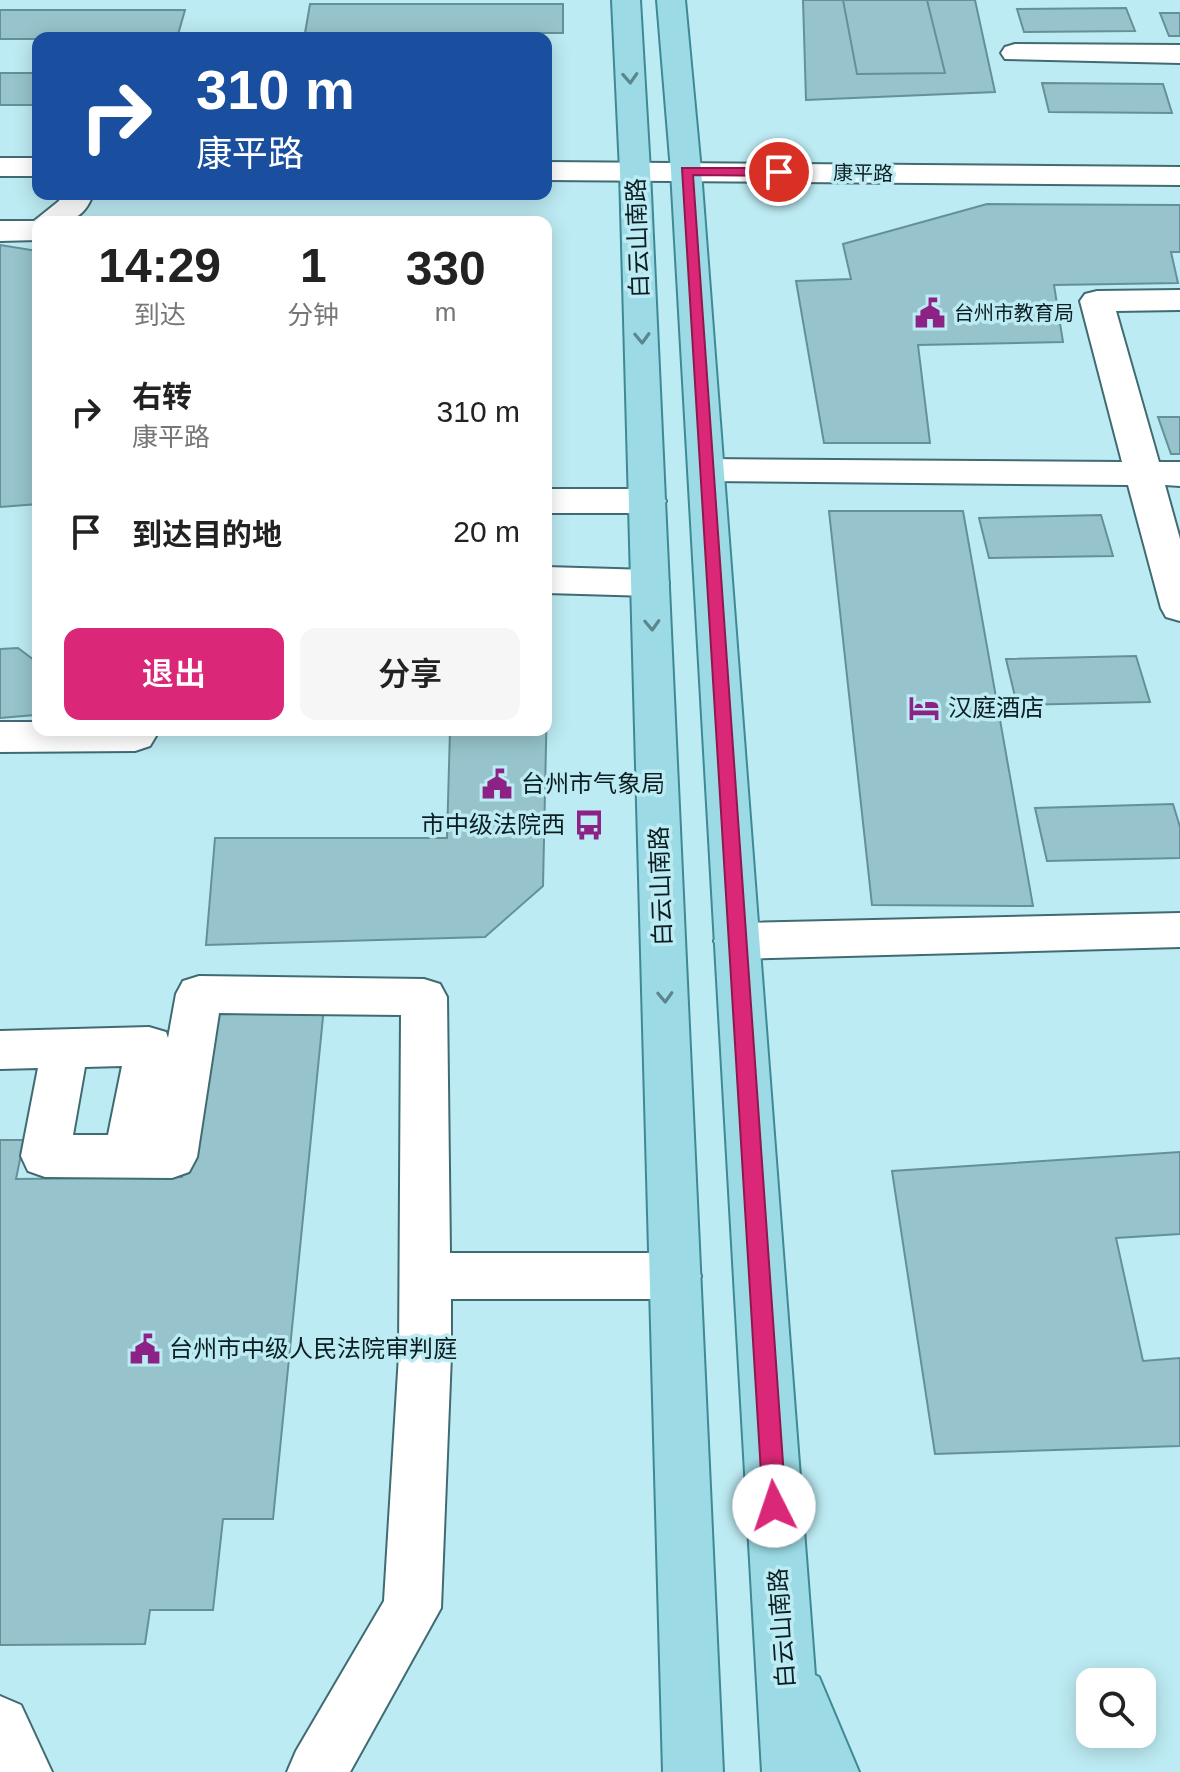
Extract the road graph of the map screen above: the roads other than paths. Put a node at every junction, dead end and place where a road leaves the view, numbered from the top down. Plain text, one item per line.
1 (626, 0) edge
2 (671, 0) edge
3 (1015, 53) dead end
4 (1180, 54) edge
5 (0, 167) edge
6 (32, 167) edge
7 (552, 171) edge
8 (635, 171) junction
9 (686, 171) junction
10 (1180, 176) edge
11 (75, 200) edge
12 (58, 216) edge
13 (32, 230) edge
14 (0, 231) edge
15 (1180, 300) edge
16 (706, 470) junction
17 (1144, 474) junction
18 (1180, 474) edge
19 (552, 501) edge
20 (648, 501) junction
21 (552, 580) edge
22 (650, 583) junction
23 (1180, 608) edge
24 (135, 736) edge
25 (0, 737) edge
26 (1180, 930) edge
27 (737, 941) junction
28 (65, 1048) junction
29 (0, 1050) edge
30 (128, 1156) junction
31 (425, 1276) junction
32 (675, 1276) junction
33 (784, 1662) junction
34 (0, 1726) edge
35 (22, 1772) edge
36 (317, 1772) edge
37 (693, 1772) edge
38 (792, 1772) edge
39 (829, 1772) edge

1 -> 8 main road, 白云山南路
2 - 9 main road, 白云山南路
3 - 4 street
5 - 6 street
7 - 8 street, 康平路
8 - 9 street, 康平路
8 -> 20 main road, 白云山南路
9 - 10 street, 康平路
9 - 16 main road, 白云山南路
11 - 12 street
13 - 14 street
15 - 17 street
16 - 17 street
16 - 27 main road, 白云山南路
17 - 18 street
17 - 23 street
19 - 20 street
20 - 22 main road, 白云山南路
21 - 22 street
22 -> 32 main road, 白云山南路
24 - 25 street
26 - 27 street
27 - 33 main road, 白云山南路
28 - 29 street
28 - 30 street
28 - 30 street
30 - 31 street
31 - 32 street
31 - 36 street
32 - 37 main road, 白云山南路
33 - 38 main road, 白云山南路
33 - 39 main road
34 - 35 street

